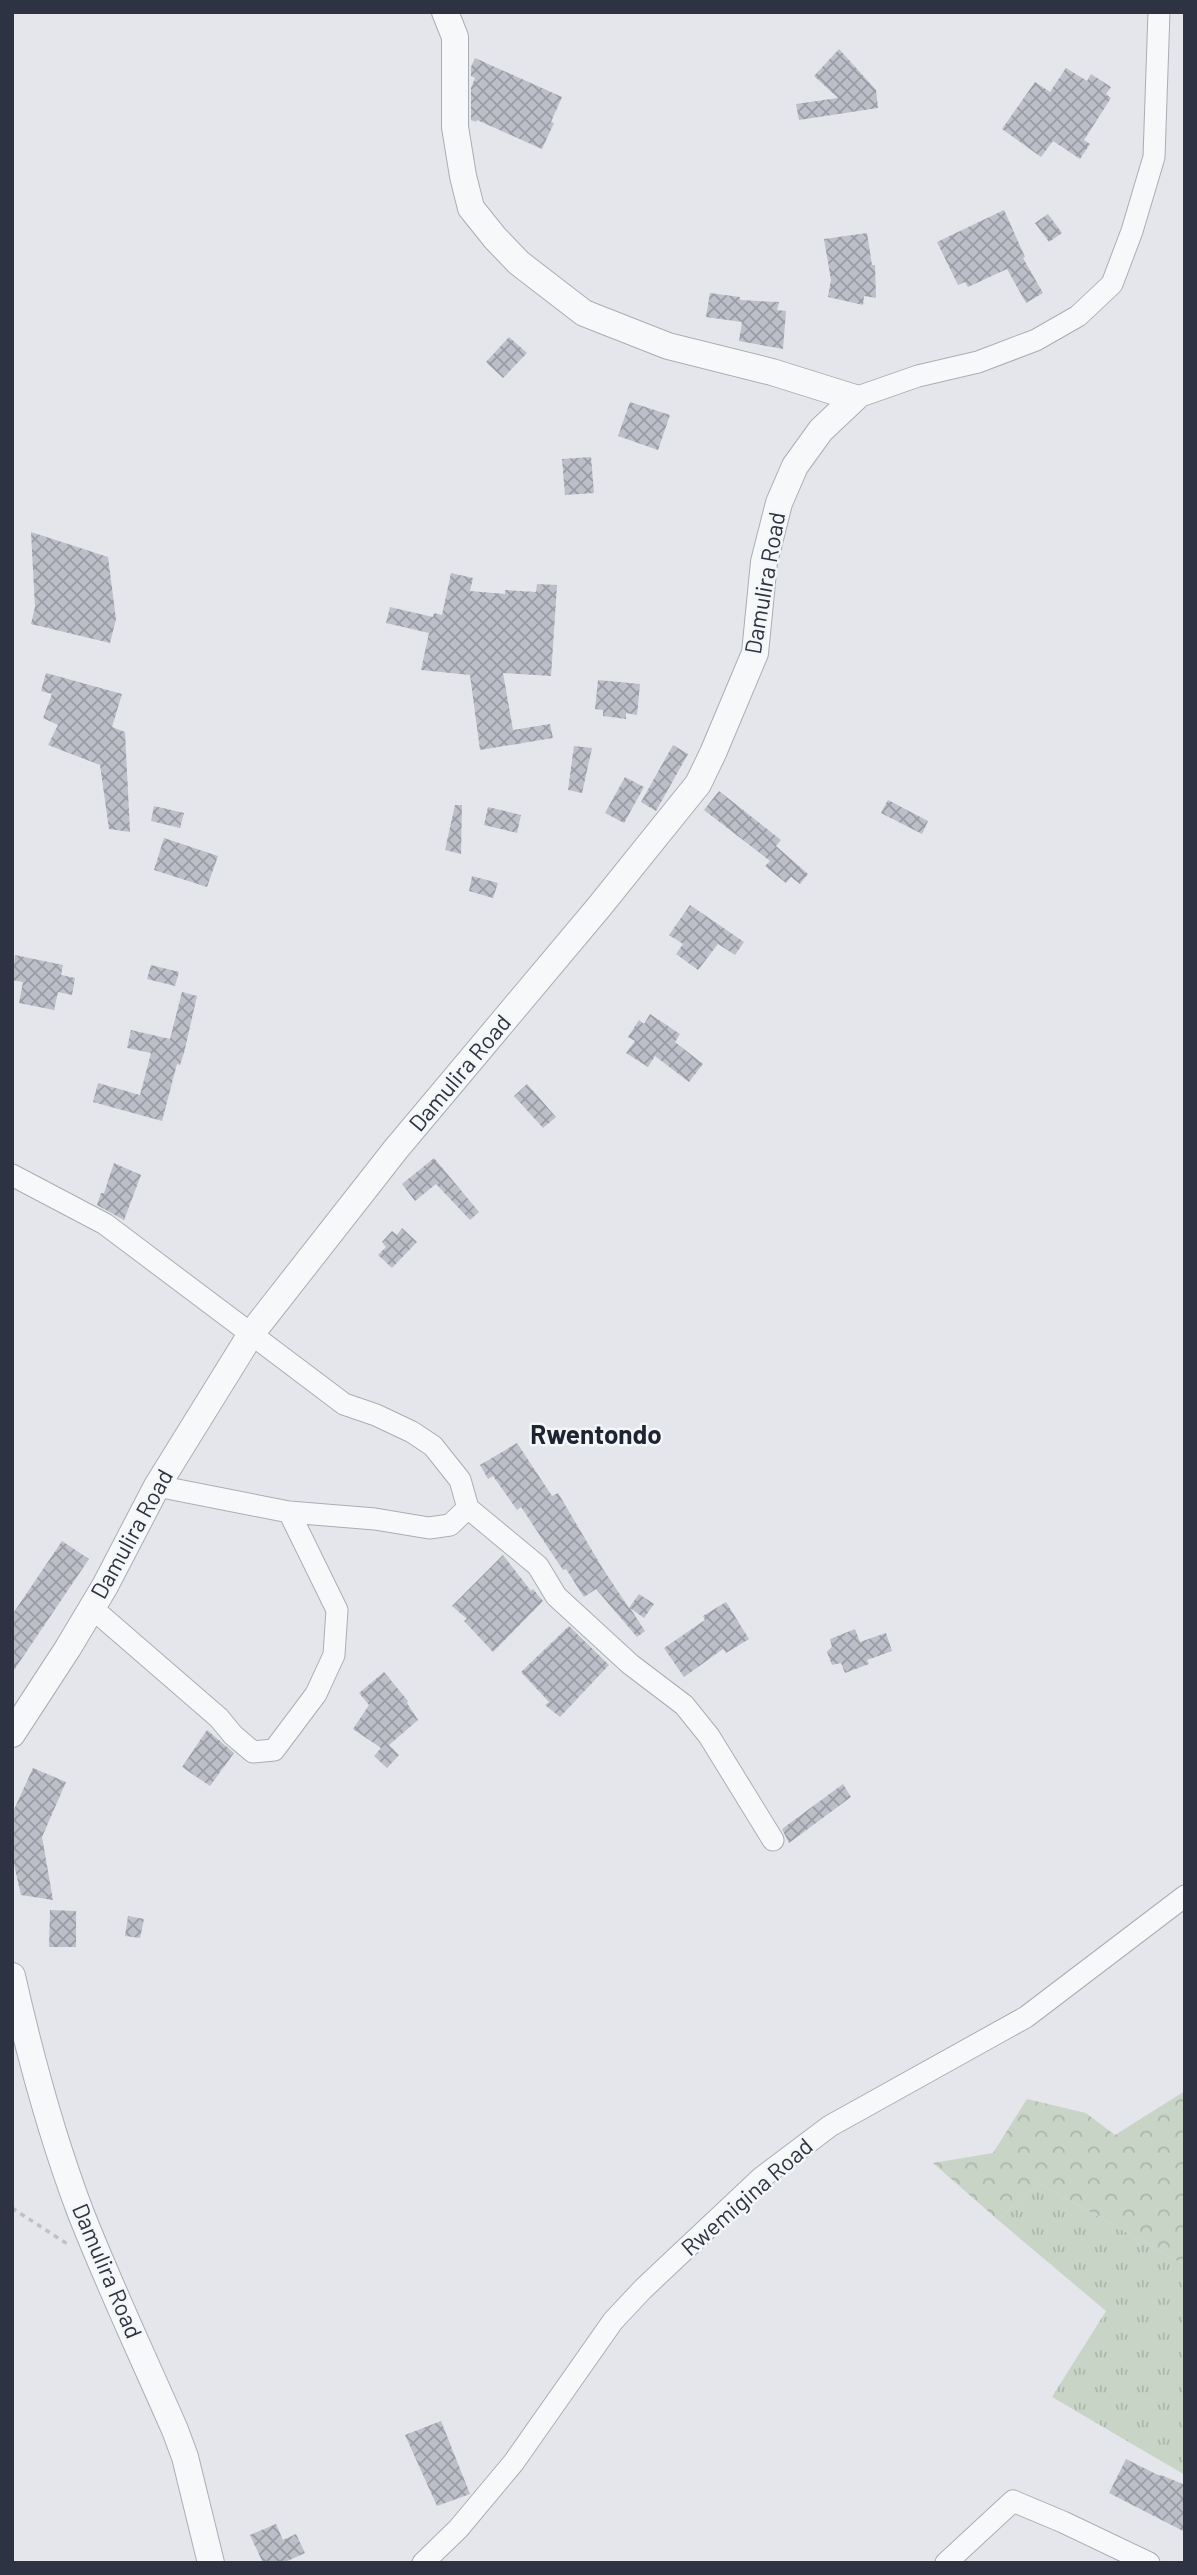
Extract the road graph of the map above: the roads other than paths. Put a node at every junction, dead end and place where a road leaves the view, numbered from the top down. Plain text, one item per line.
1 (444, 12) edge
2 (1159, 12) edge
3 (855, 398) junction
4 (12, 1175) edge
5 (251, 1334) junction
6 (157, 1486) junction
7 (468, 1508) junction
8 (289, 1512) junction
9 (92, 1608) junction
10 (12, 1734) edge
11 (773, 1840) dead end
12 (1185, 1896) edge
13 (12, 1976) edge
14 (211, 2563) edge
15 (423, 2563) edge
16 (946, 2563) edge
17 (1149, 2563) edge

1 - 3 street
2 - 3 street
3 - 5 street, Damulira Road
4 - 5 street
5 - 6 street, Damulira Road
5 - 7 street
6 - 8 street
6 - 9 street, Damulira Road
7 - 8 street
7 - 11 street
8 - 9 street
9 - 10 street, Damulira Road
12 - 15 street, Rwemigina Road
13 - 14 street, Damulira Road
16 - 17 street

